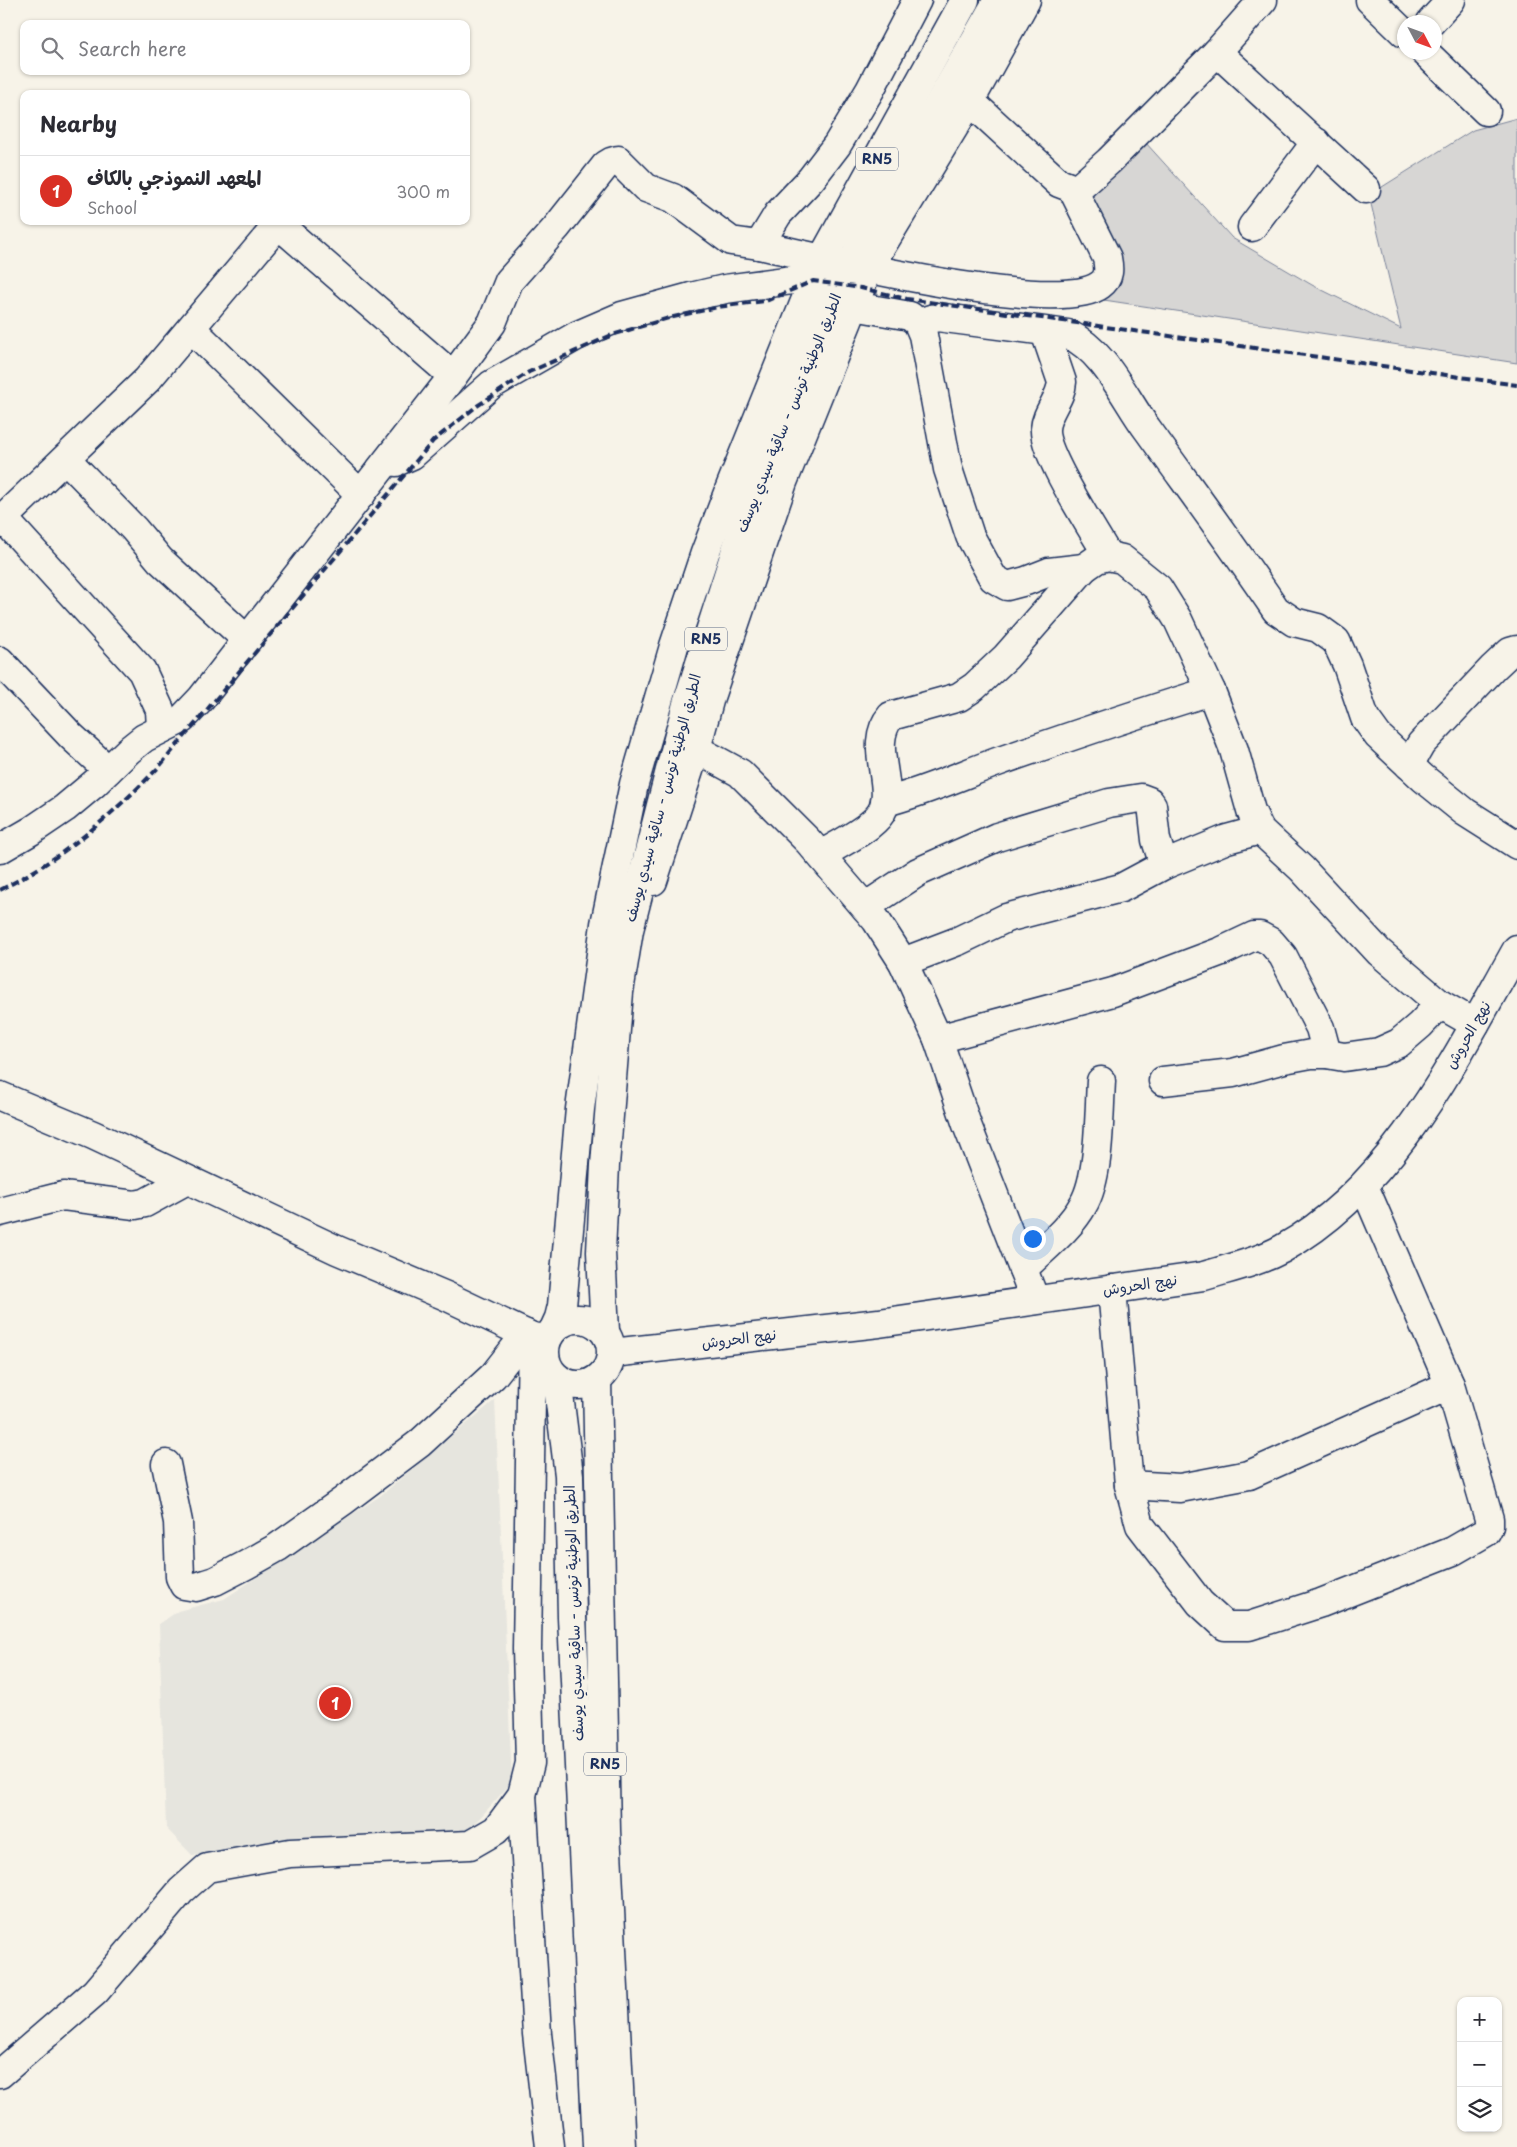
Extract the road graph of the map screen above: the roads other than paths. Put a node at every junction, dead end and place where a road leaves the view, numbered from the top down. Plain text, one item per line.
1 (917, 0) edge
2 (965, 0) edge
3 (998, 0) edge
4 (1026, 0) edge
5 (1263, 0) edge
6 (1370, 0) edge
7 (1451, 0) edge
8 (1437, 15) edge
9 (1397, 26) edge
10 (1216, 52) junction
11 (1433, 60) edge
12 (970, 101) junction
13 (1486, 111) dead end
14 (1316, 142) junction
15 (1072, 188) junction
16 (1366, 190) dead end
17 (278, 225) edge
18 (282, 225) edge
19 (1252, 227) dead end
20 (759, 245) junction
21 (857, 268) junction
22 (826, 288) junction
23 (918, 323) junction
24 (192, 329) junction
25 (1045, 332) junction
26 (453, 376) junction
27 (66, 458) junction
28 (382, 467) junction
29 (361, 495) junction
30 (2, 520) edge
31 (1108, 556) junction
32 (1084, 568) junction
33 (246, 640) junction
34 (1517, 650) edge
35 (0, 661) edge
36 (1211, 692) junction
37 (161, 728) junction
38 (696, 750) junction
39 (1409, 765) junction
40 (108, 770) junction
41 (885, 802) junction
42 (1260, 830) junction
43 (1517, 845) edge
44 (0, 849) edge
45 (820, 855) junction
46 (1164, 865) junction
47 (864, 907) junction
48 (629, 930) junction
49 (1517, 950) edge
50 (902, 962) junction
51 (1440, 1004) junction
52 (1475, 1024) junction
53 (938, 1039) junction
54 (1327, 1054) junction
55 (1101, 1081) dead end
56 (1163, 1081) dead end
57 (0, 1096) edge
58 (187, 1180) junction
59 (1364, 1186) junction
60 (0, 1212) edge
61 (1022, 1269) junction
62 (1112, 1289) junction
63 (1035, 1300) junction
64 (540, 1335) junction
65 (608, 1342) junction
66 (558, 1379) junction
67 (597, 1380) junction
68 (1450, 1385) junction
69 (166, 1464) dead end
70 (1129, 1485) junction
71 (522, 1794) junction
72 (0, 2074) edge
73 (550, 2147) edge
74 (597, 2147) edge
75 (622, 2147) edge

1 - 20 street
2 - 22 street, الطريق الوطنية تونس - ساقية سيدي يوسف / RN5
3 - 21 street, الطريق الوطنية تونس - ساقية سيدي يوسف / RN5
4 - 12 street
5 - 10 street
6 - 9 street
7 - 8 street
10 - 14 street
10 - 15 street
11 - 13 street
12 - 15 street
12 - 21 street
14 - 16 street
14 - 19 street
15 - 21 street
17 - 24 street
18 - 26 street
20 - 22 street
20 - 26 street
21 - 22 street, الطريق الوطنية تونس - ساقية سيدي يوسف / RN5
21 - 22 street
22 - 23 street
22 - 28 street
22 - 38 street
22 - 48 street, الطريق الوطنية تونس - ساقية سيدي يوسف / RN5
22 - 64 street, الطريق الوطنية تونس - ساقية سيدي يوسف / RN5
23 - 25 street
23 - 32 street
24 - 27 street
24 - 29 street
25 - 31 street
25 - 39 street
26 - 28 street
27 - 30 street
27 - 33 street
28 - 29 street
29 - 33 street
30 - 37 street
31 - 32 street
31 - 36 street
32 - 41 street
33 - 37 street
34 - 39 street
35 - 40 street
36 - 41 street
36 - 42 street
37 - 40 street
38 - 45 street
38 - 48 street
39 - 43 street
40 - 44 street
41 - 45 street
42 - 46 street
42 - 51 street
45 - 47 street
46 - 47 street
46 - 50 street
47 - 50 street
48 - 65 street, الطريق الوطنية تونس - ساقية سيدي يوسف / RN5
49 - 52 street, نهج الحروش
50 - 53 street
51 - 52 street
51 - 54 street
52 - 59 street, نهج الحروش
53 - 54 street
53 - 61 street
54 - 56 street
55 - 61 street
57 - 58 street
58 - 60 street
58 - 64 street
59 - 62 street, نهج الحروش
59 - 68 street
61 - 63 street
62 - 63 street, نهج الحروش
62 - 70 street
63 - 65 street, نهج الحروش
64 - 65 street
64 - 66 street, RN5
64 - 69 street
64 - 71 street
65 - 67 street, RN5
66 - 67 street
66 - 74 street, الطريق الوطنية تونس - ساقية سيدي يوسف / RN5
67 - 75 street, الطريق الوطنية تونس - ساقية سيدي يوسف / RN5
68 - 70 street
68 - 70 street
71 - 72 street
71 - 73 street

